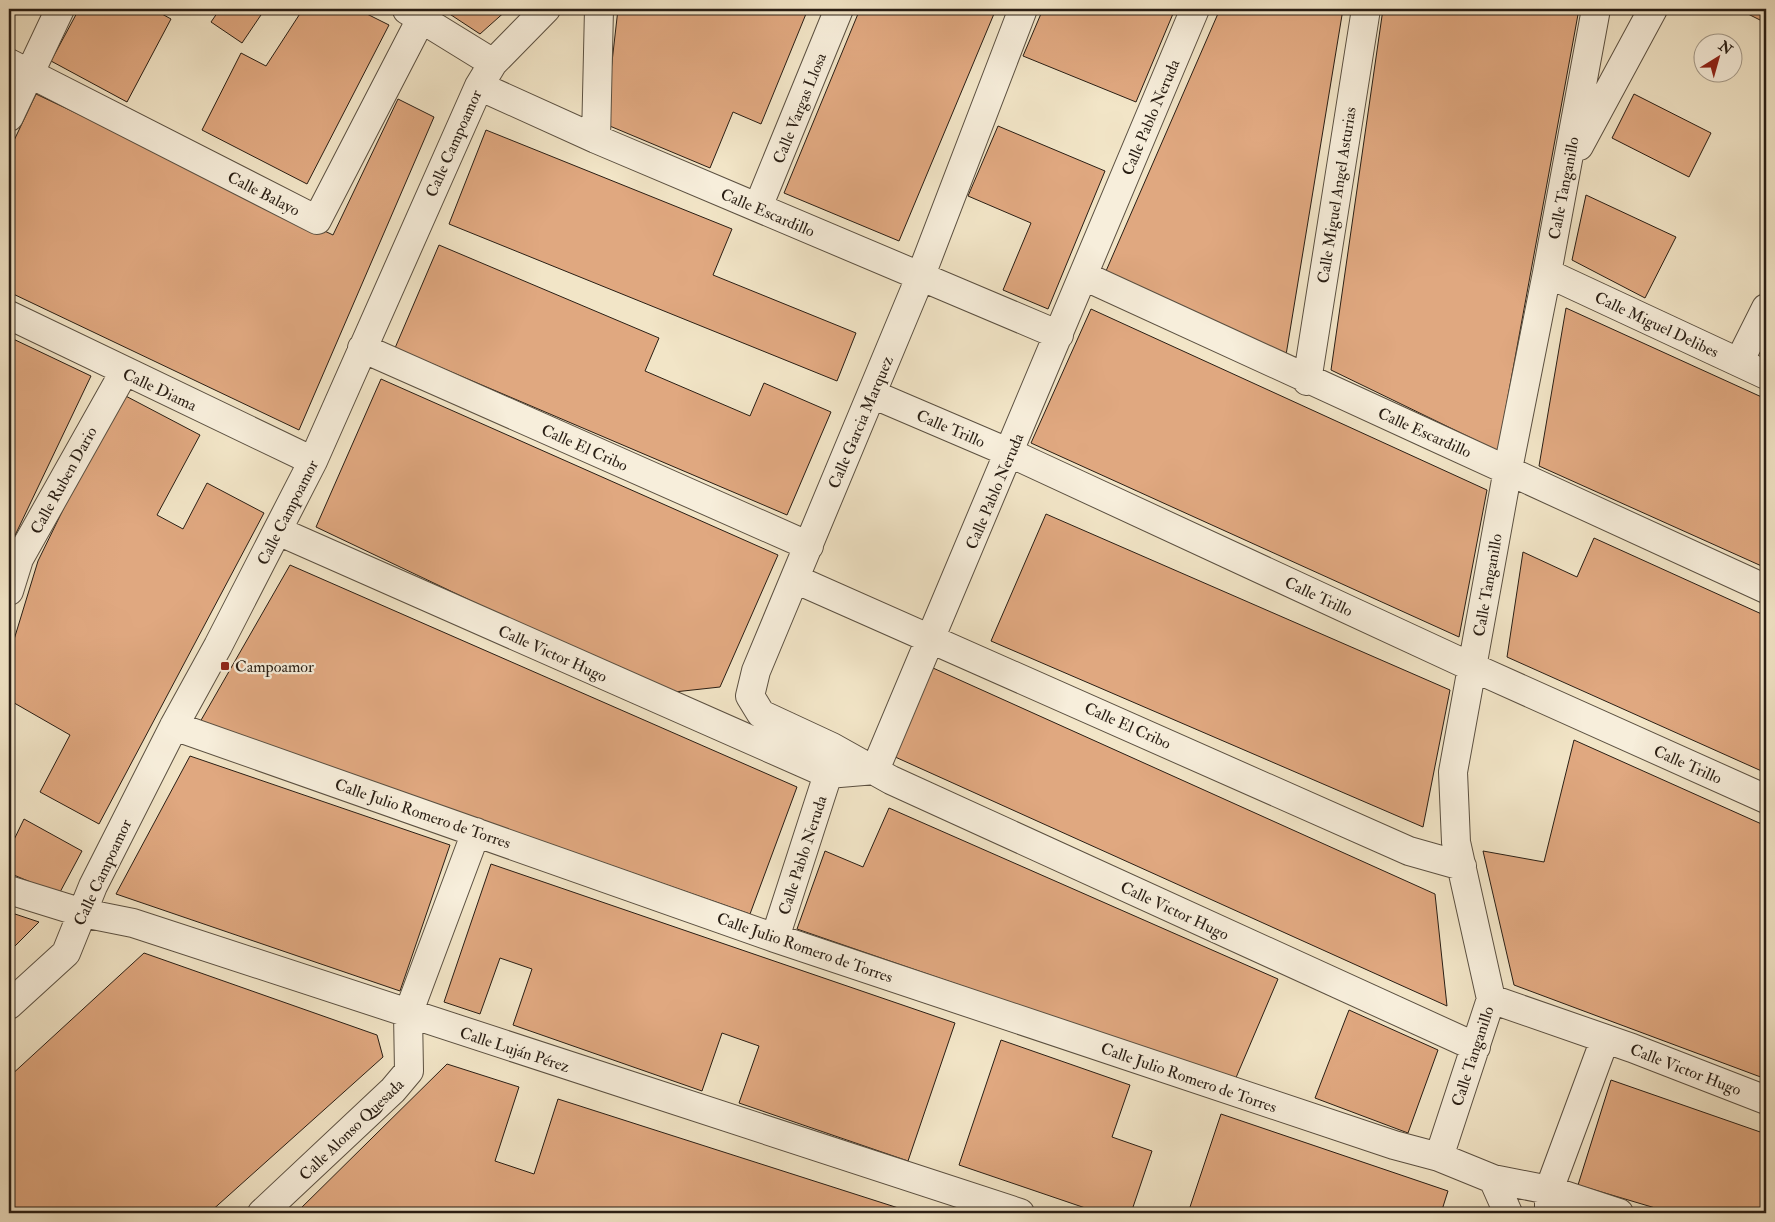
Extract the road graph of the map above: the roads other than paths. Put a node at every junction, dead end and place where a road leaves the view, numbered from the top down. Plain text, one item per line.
1 (60, 9) edge
2 (546, 9) edge
3 (599, 9) edge
4 (839, 9) edge
5 (1024, 9) edge
6 (1195, 9) edge
7 (1366, 9) edge
8 (1596, 9) edge
9 (1653, 9) edge
10 (414, 14) edge
11 (19, 69) edge
12 (486, 74) junction
13 (9, 117) edge
14 (596, 139) junction
15 (1567, 167) junction
16 (758, 207) junction
17 (1547, 273) junction
18 (921, 275) junction
19 (1084, 276) junction
20 (1766, 308) edge
21 (9, 315) edge
22 (1059, 335) junction
23 (362, 348) junction
24 (1739, 362) junction
25 (124, 372) junction
26 (1766, 375) edge
27 (1307, 381) junction
28 (872, 394) junction
29 (1010, 453) junction
30 (313, 461) junction
31 (1508, 469) junction
32 (278, 531) junction
33 (808, 546) junction
34 (14, 558) edge
35 (795, 579) junction
36 (1766, 589) edge
37 (9, 591) edge
38 (932, 638) junction
39 (1472, 667) junction
40 (174, 726) junction
41 (875, 770) junction
42 (828, 774) junction
43 (1766, 799) edge
44 (476, 832) junction
45 (1462, 866) junction
46 (9, 890) edge
47 (83, 912) junction
48 (776, 938) junction
49 (1490, 999) junction
50 (9, 1005) edge
51 (408, 1014) junction
52 (1605, 1039) junction
53 (1476, 1047) junction
54 (1766, 1100) edge
55 (1440, 1157) junction
56 (1494, 1179) junction
57 (1549, 1202) edge
58 (262, 1213) edge
59 (1020, 1213) edge
60 (1508, 1213) edge
61 (1619, 1213) edge

1 - 11 street
2 - 12 street, Calle Campoamor
3 - 14 street
4 - 16 street, Calle Vargas Llosa
5 - 18 street, Calle Garcia Marquez
6 - 19 street, Calle Pablo Neruda
7 - 27 street, Calle Miguel Angel Asturias
8 - 15 street, Calle Tanganillo
9 - 15 street
10 - 11 street, Calle Balayo
10 - 12 street, Calle Escardillo
11 - 13 street
12 - 14 street, Calle Escardillo
12 - 23 street, Calle Campoamor
14 - 16 street, Calle Escardillo
15 - 17 street, Calle Tanganillo
16 - 18 street, Calle Escardillo
17 - 24 street, Calle Miguel Delibes
17 - 31 street, Calle Tanganillo
18 - 22 street, Calle Escardillo
18 - 28 street, Calle Garcia Marquez
19 - 22 street, Calle Pablo Neruda
19 - 27 street, Calle Escardillo
20 - 24 street
21 - 25 street, Calle Diama
22 - 29 street, Calle Pablo Neruda
23 - 30 street, Calle Campoamor
23 - 33 street, Calle El Cribo
24 - 26 street, Calle Miguel Delibes
25 - 30 street, Calle Diama
25 - 34 street, Calle Ruben Dario
27 - 31 street, Calle Escardillo
28 - 29 street, Calle Trillo
28 - 33 street, Calle Garcia Marquez
29 - 38 street, Calle Pablo Neruda
29 - 39 street, Calle Trillo
30 - 32 street, Calle Campoamor
31 - 36 street, Calle Escardillo
31 - 39 street, Calle Tanganillo
32 - 40 street, Calle Campoamor
32 - 42 street, Calle Victor Hugo
33 - 35 street, Calle Garcia Marquez
34 - 37 street, Calle Ruben Dario
35 - 38 street, Calle El Cribo
35 - 41 street, Calle Garcia Marquez
38 - 41 street, Calle Pablo Neruda
38 - 45 street, Calle El Cribo
39 - 43 street, Calle Trillo
39 - 45 street, Calle Tanganillo
40 - 44 street, Calle Julio Romero de Torres
40 - 47 street, Calle Campoamor
41 - 42 street, Calle Pablo Neruda
41 - 53 street, Calle Victor Hugo
42 - 48 street, Calle Pablo Neruda
44 - 48 street, Calle Julio Romero de Torres
44 - 51 street, Calle Alonso Quesada
45 - 49 street, Calle Tanganillo
46 - 47 street, Calle Luján Pérez
47 - 50 street, Calle Campoamor
47 - 51 street, Calle Luján Pérez
48 - 55 street, Calle Julio Romero de Torres
49 - 52 street, Calle Victor Hugo
49 - 53 street, Calle Tanganillo
51 - 58 street, Calle Alonso Quesada
51 - 59 street, Calle Luján Pérez
52 - 54 street, Calle Victor Hugo
52 - 57 street
53 - 55 street, Calle Tanganillo
55 - 56 street, Calle Julio Romero de Torres
56 - 57 street
56 - 60 street
57 - 61 street

